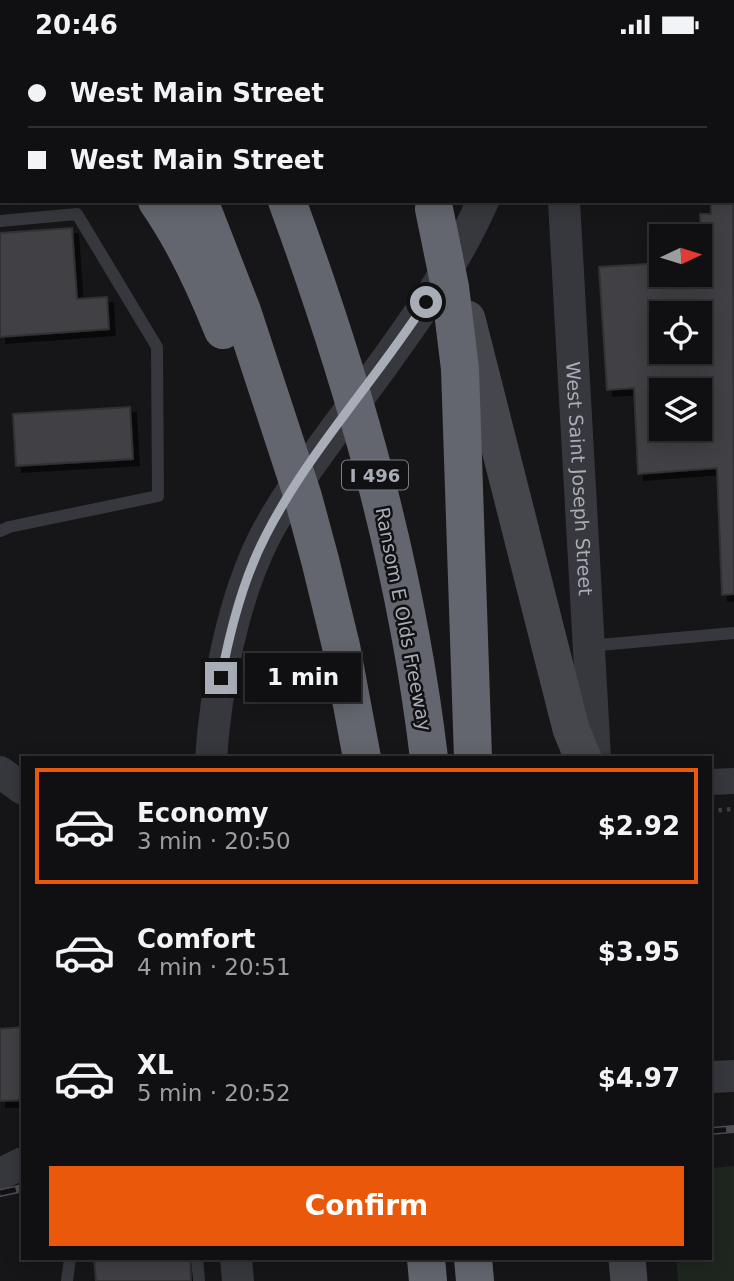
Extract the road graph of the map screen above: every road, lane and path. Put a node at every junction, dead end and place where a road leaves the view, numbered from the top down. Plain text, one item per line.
1 (158, 203) edge
2 (200, 203) edge
3 (288, 203) edge
4 (482, 203) edge
5 (564, 203) edge
6 (432, 205) edge
7 (0, 221) edge
8 (0, 531) edge
9 (734, 633) edge
10 (588, 646) junction
11 (359, 745) edge
12 (211, 756) edge
13 (429, 756) edge
14 (473, 756) edge
15 (582, 756) edge
16 (595, 756) edge
17 (0, 772) edge
18 (734, 781) edge
19 (712, 782) edge
20 (21, 788) edge
21 (734, 809) edge
22 (712, 811) edge
23 (734, 1076) edge
24 (712, 1077) edge
25 (21, 1164) edge
26 (0, 1174) edge
27 (70, 1260) edge
28 (197, 1260) edge
29 (236, 1260) edge
30 (426, 1260) edge
31 (473, 1260) edge
32 (491, 1260) edge
33 (627, 1260) edge
34 (67, 1281) edge
35 (199, 1281) edge
36 (238, 1281) edge
37 (428, 1281) edge
38 (475, 1281) edge
39 (491, 1281) edge
40 (629, 1281) edge

1 - 11 highway
2 - 11 highway
3 - 13 highway, Ransom E Olds Freeway / I 496
4 - 12 street
5 - 10 street, West Saint Joseph Street
6 - 14 highway
6 - 15 main road
7 - 8 lane
9 - 10 lane
10 - 16 street, West Saint Joseph Street
17 - 20 street
18 - 19 street
21 - 22 path
23 - 24 street
25 - 26 street
27 - 34 lane
28 - 35 lane
29 - 36 street
30 - 37 highway
31 - 38 highway
32 - 39 highway
33 - 40 main road

